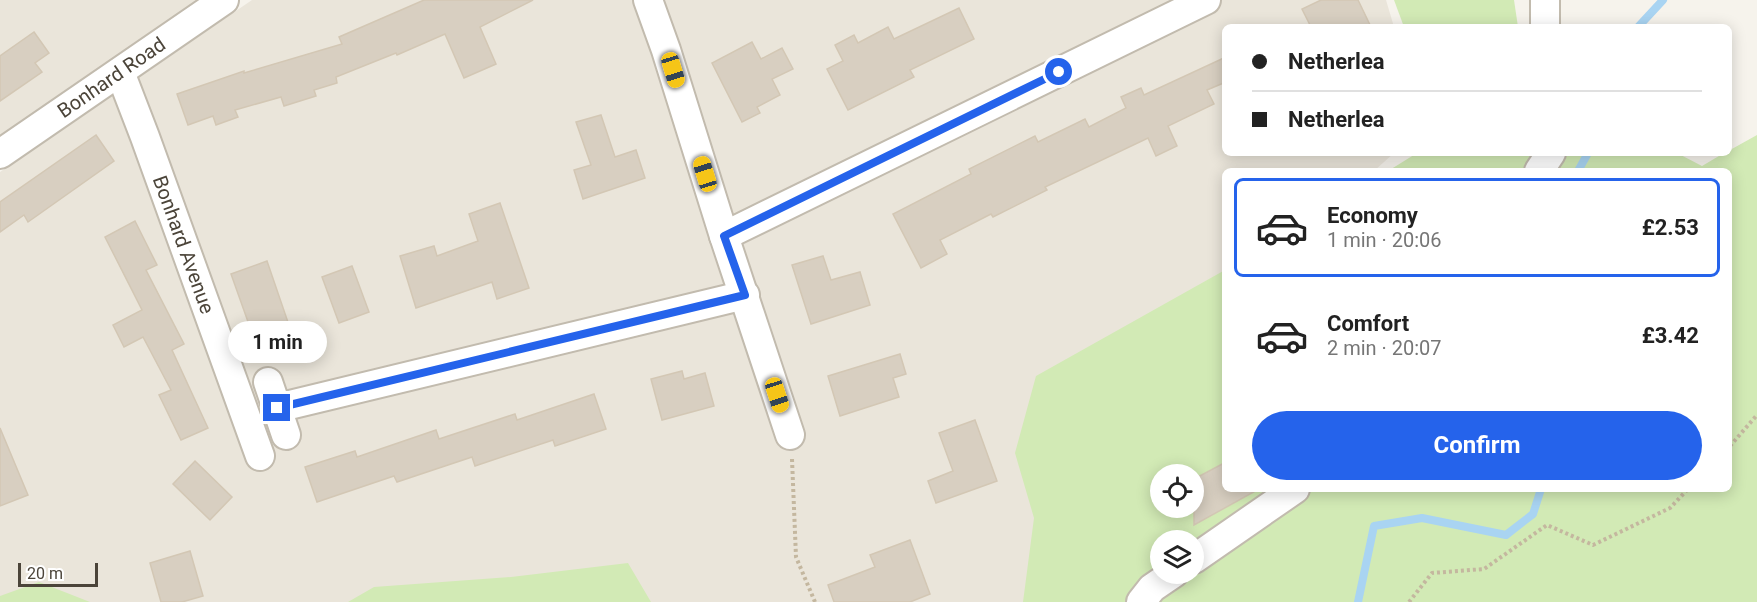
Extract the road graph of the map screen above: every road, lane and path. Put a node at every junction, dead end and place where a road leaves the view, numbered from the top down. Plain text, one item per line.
1 (224, 0) edge
2 (648, 0) edge
3 (1206, 0) edge
4 (1545, 0) edge
5 (1545, 24) edge
6 (120, 72) junction
7 (0, 154) edge
8 (724, 236) junction
9 (745, 295) junction
10 (1757, 415) edge
11 (286, 435) dead end
12 (790, 435) joint
13 (1732, 444) edge
14 (260, 456) dead end
15 (1291, 492) edge
16 (1685, 492) edge
17 (1204, 552) edge
18 (1158, 584) edge
19 (814, 602) edge
20 (1141, 602) edge
21 (1409, 602) edge

1 - 6 street, Bonhard Road
2 - 8 street
3 - 8 street
4 - 5 street
6 - 7 street, Bonhard Road
6 - 14 street, Bonhard Avenue
8 - 9 street
9 - 11 street
9 - 12 street
10 - 13 path
12 - 19 path
15 - 17 street
16 - 21 path
18 - 20 street

